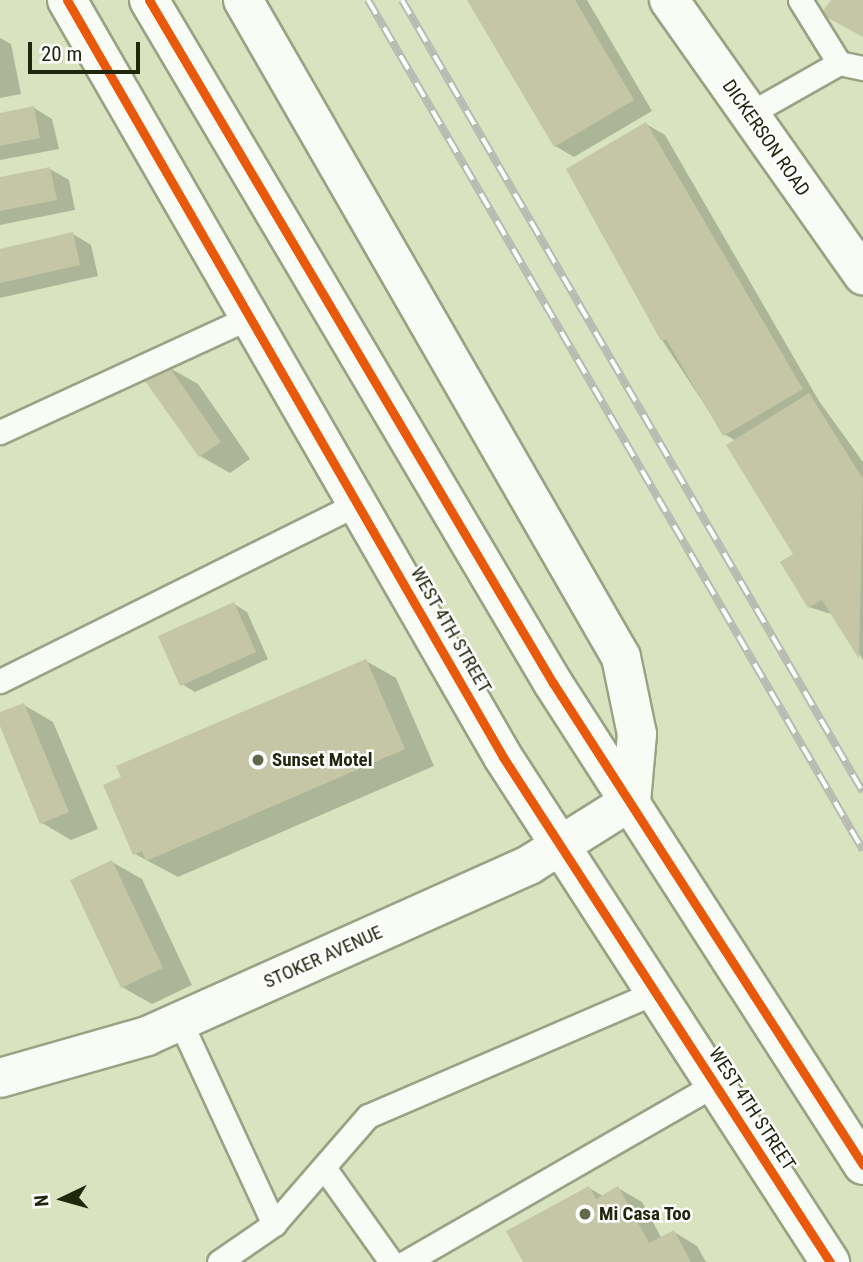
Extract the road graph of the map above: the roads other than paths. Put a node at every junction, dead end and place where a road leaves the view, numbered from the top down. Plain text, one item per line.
1 (67, 0) edge
2 (149, 0) edge
3 (243, 0) edge
4 (669, 0) edge
5 (800, 0) edge
6 (839, 63) junction
7 (863, 68) edge
8 (749, 114) junction
9 (862, 272) edge
10 (252, 316) junction
11 (0, 432) edge
12 (359, 503) junction
13 (0, 681) edge
14 (631, 801) junction
15 (561, 846) junction
16 (656, 992) junction
17 (180, 1021) junction
18 (0, 1078) edge
19 (715, 1084) junction
20 (863, 1165) edge
21 (325, 1169) junction
22 (274, 1224) junction
23 (219, 1262) edge
24 (391, 1262) edge
25 (406, 1262) edge
26 (830, 1262) edge

1 - 10 main road, WEST 4TH STREET
2 - 14 main road
3 - 14 main road
4 - 8 main road, DICKERSON ROAD
5 - 6 lane
6 - 7 lane
6 - 8 lane
8 - 9 main road, DICKERSON ROAD
10 - 11 lane
10 - 12 main road, WEST 4TH STREET
12 - 13 lane
12 - 15 main road, WEST 4TH STREET
14 - 15 main road, STOKER AVENUE
14 - 20 main road
15 - 16 main road, WEST 4TH STREET
15 - 17 main road, STOKER AVENUE
16 - 19 main road, WEST 4TH STREET
16 - 21 lane
17 - 18 main road, STOKER AVENUE
17 - 22 lane
19 - 25 lane
19 - 26 main road, WEST 4TH STREET
21 - 22 lane
21 - 24 lane
22 - 23 lane

